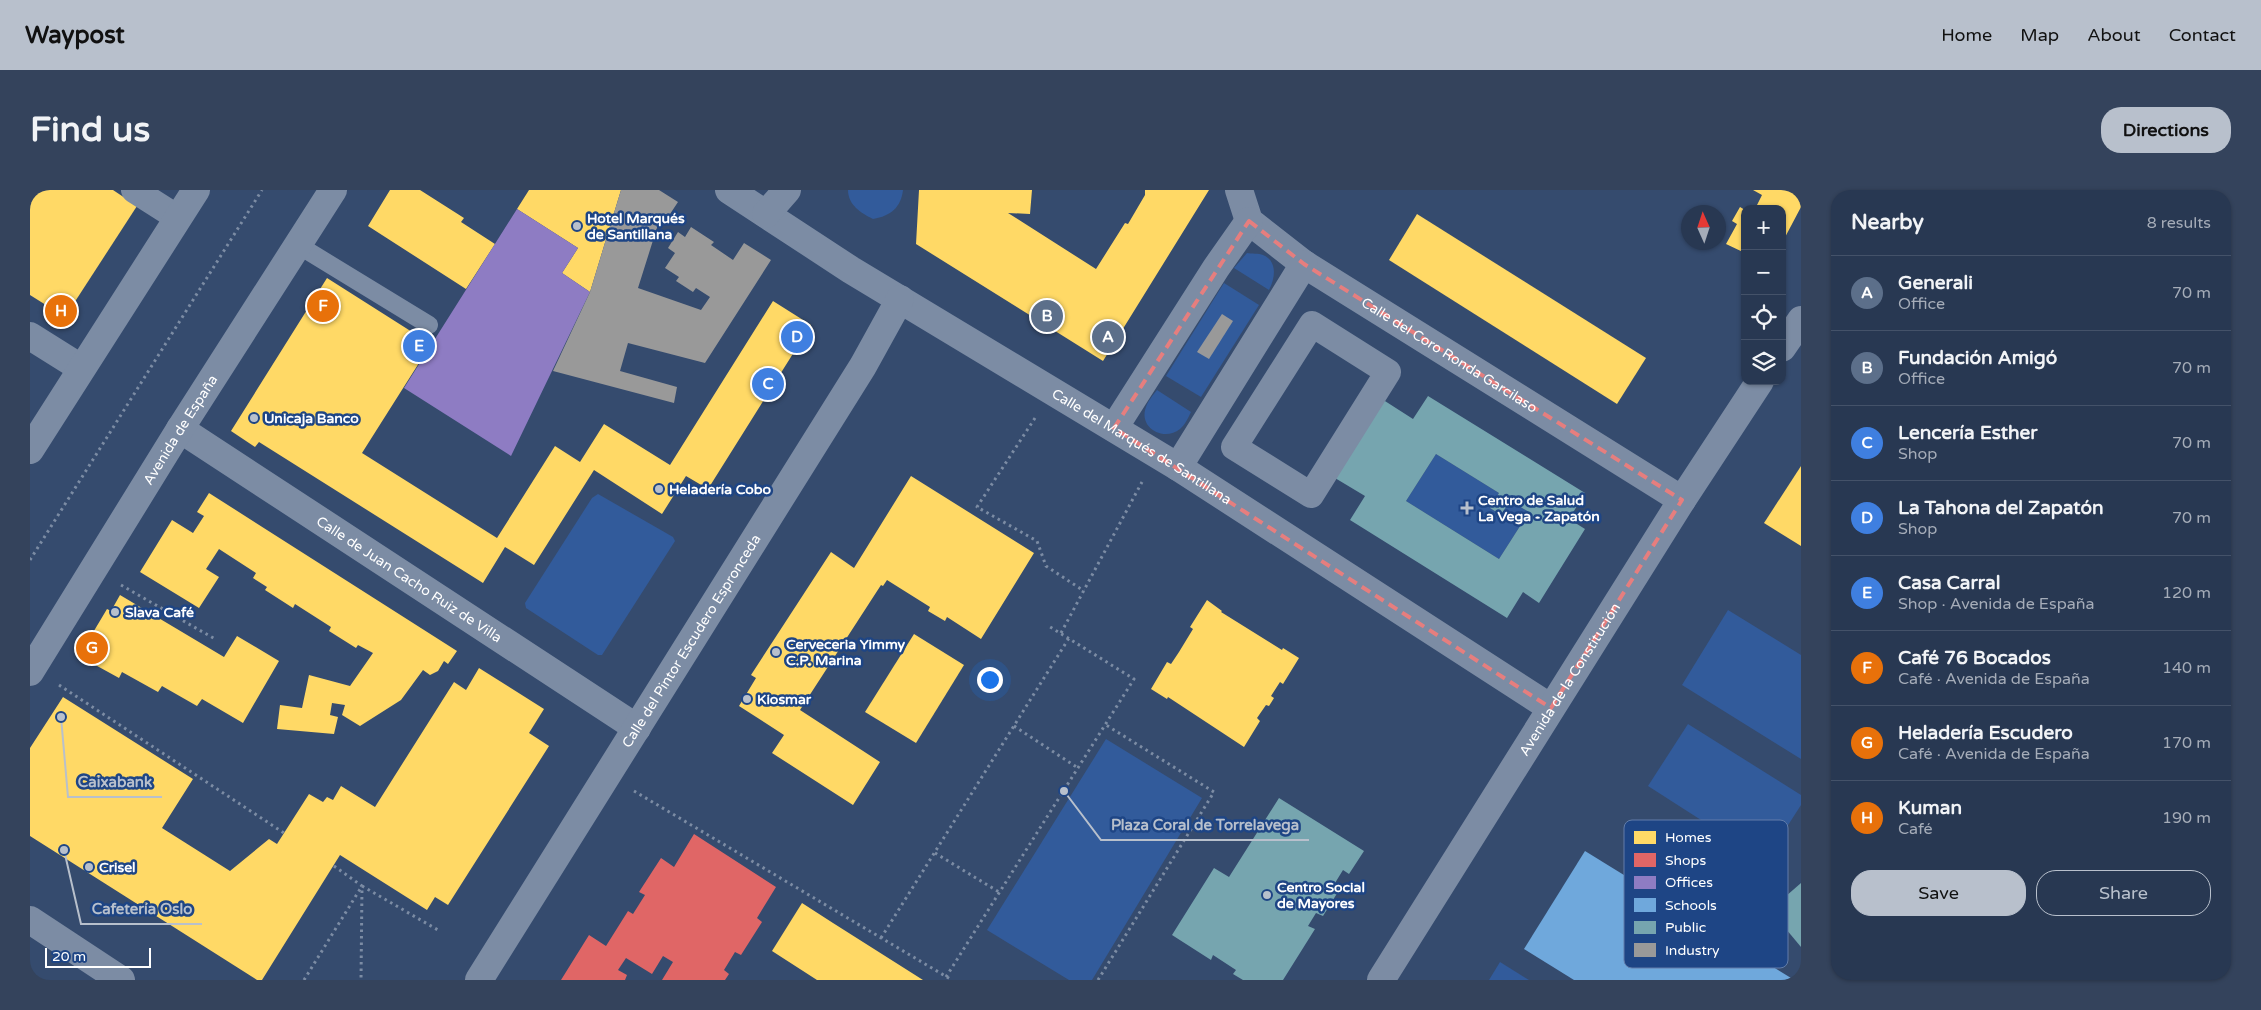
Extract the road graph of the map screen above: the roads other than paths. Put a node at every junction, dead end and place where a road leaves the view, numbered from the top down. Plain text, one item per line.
1 (134, 190) edge
2 (196, 190) edge
3 (333, 190) edge
4 (729, 190) edge
5 (787, 190) edge
6 (1239, 190) edge
7 (766, 214) junction
8 (178, 218) junction
9 (1248, 222) junction
10 (298, 245) junction
11 (1304, 264) junction
12 (900, 299) junction
13 (1801, 320) edge
14 (428, 325) dead end
15 (30, 336) edge
16 (1786, 342) edge
17 (81, 368) junction
18 (1757, 385) edge
19 (1114, 428) junction
20 (180, 429) junction
21 (30, 450) edge
22 (1167, 461) junction
23 (1311, 495) joint
24 (1682, 500) junction
25 (31, 670) edge
26 (1551, 708) junction
27 (637, 728) junction
28 (30, 920) edge
29 (121, 980) edge
30 (480, 980) edge
31 (1381, 980) edge

1 - 8 street
2 - 8 street
3 - 10 street, Avenida de España
4 - 7 street, Calle del Marqués de Santillana
5 - 7 street
6 - 9 street
7 - 12 street, Calle del Marqués de Santillana
8 - 17 street
9 - 11 street, Calle del Coro Ronda Garcilaso
9 - 19 street
10 - 14 lane
10 - 20 street, Avenida de España
11 - 22 street
11 - 24 street, Calle del Coro Ronda Garcilaso
12 - 19 street, Calle del Marqués de Santillana
12 - 27 street, Calle del Pintor Escudero Espronceda
13 - 16 street
15 - 17 street
17 - 21 street
18 - 24 street, Avenida de la Constitución
19 - 22 street, Calle del Marqués de Santillana
20 - 25 street, Avenida de España
20 - 27 street, Calle de Juan Cacho Ruiz de Villa
22 - 26 street, Calle del Marqués de Santillana
23 - 23 street
24 - 26 street, Avenida de la Constitución
26 - 31 street, Avenida de la Constitución
27 - 30 street, Calle del Pintor Escudero Espronceda
28 - 29 street

